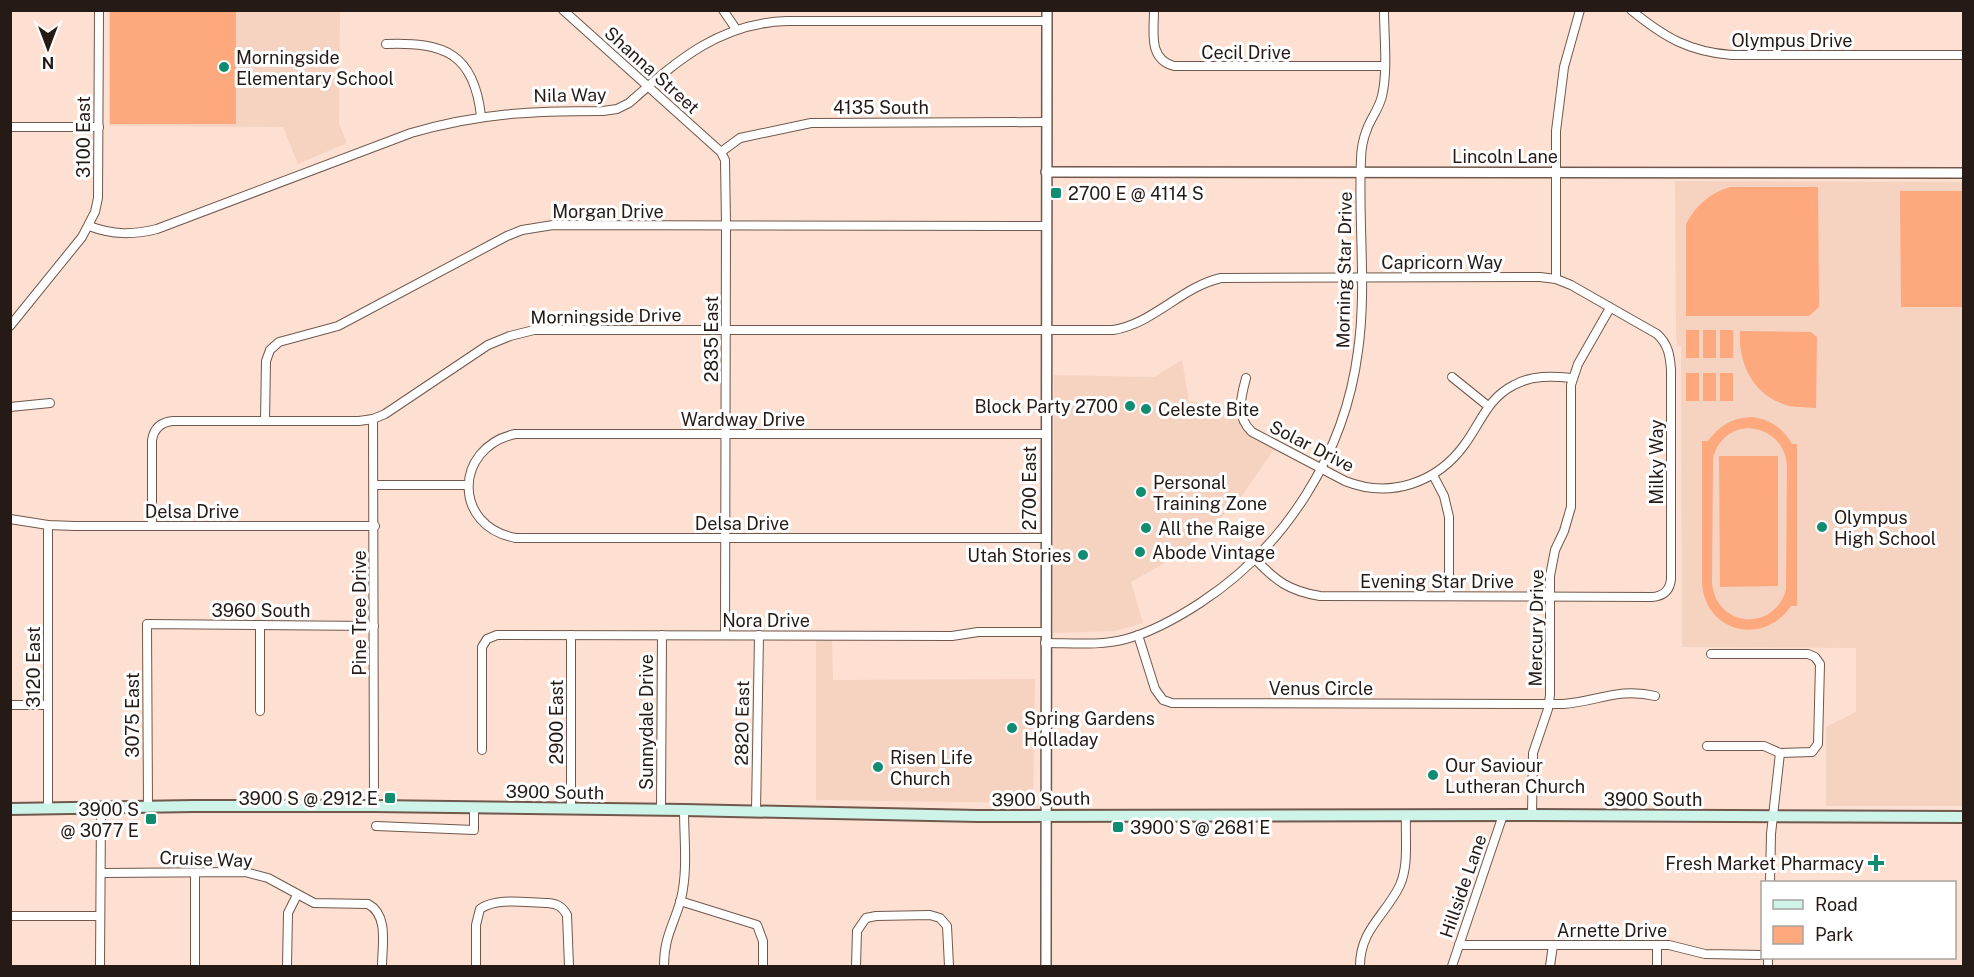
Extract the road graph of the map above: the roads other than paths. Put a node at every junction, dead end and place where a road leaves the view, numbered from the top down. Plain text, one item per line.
1 (99, 10) edge
2 (562, 10) edge
3 (723, 10) edge
4 (1154, 10) edge
5 (1384, 10) edge
6 (1580, 10) edge
7 (1631, 10) edge
8 (1047, 16) edge
9 (736, 29) junction
10 (386, 44) dead end
11 (1964, 55) edge
12 (1384, 66) junction
13 (648, 86) junction
14 (481, 116) junction
15 (1046, 122) junction
16 (10, 127) edge
17 (99, 128) junction
18 (721, 152) junction
19 (1046, 172) junction
20 (1361, 172) junction
21 (1555, 173) junction
22 (1964, 173) edge
23 (726, 225) junction
24 (89, 226) junction
25 (1047, 226) junction
26 (1361, 277) junction
27 (1556, 279) junction
28 (1610, 308) junction
29 (10, 326) edge
30 (726, 330) junction
31 (1046, 330) junction
32 (1657, 334) joint
33 (1452, 377) dead end
34 (1246, 378) dead end
35 (1572, 378) junction
36 (50, 403) dead end
37 (1488, 406) junction
38 (10, 407) edge
39 (373, 419) junction
40 (265, 421) junction
41 (726, 434) junction
42 (1046, 434) junction
43 (1322, 469) junction
44 (1433, 475) junction
45 (375, 485) junction
46 (468, 485) junction
47 (10, 519) edge
48 (48, 525) junction
49 (152, 526) junction
50 (375, 526) junction
51 (725, 538) junction
52 (1046, 538) junction
53 (1255, 559) junction
54 (1666, 592) joint
55 (1449, 596) junction
56 (1550, 596) junction
57 (147, 624) joint
58 (260, 625) junction
59 (374, 626) junction
60 (1045, 632) junction
61 (571, 635) junction
62 (662, 635) junction
63 (725, 635) junction
64 (759, 635) junction
65 (1138, 635) junction
66 (1045, 643) junction
67 (1711, 654) dead end
68 (1655, 696) dead end
69 (1549, 704) junction
70 (10, 705) edge
71 (48, 705) junction
72 (260, 711) dead end
73 (1707, 746) dead end
74 (482, 750) dead end
75 (1780, 753) junction
76 (374, 806) junction
77 (147, 807) junction
78 (474, 807) junction
79 (101, 808) junction
80 (10, 809) edge
81 (48, 809) junction
82 (571, 809) junction
83 (661, 809) junction
84 (684, 810) junction
85 (756, 811) junction
86 (1045, 815) junction
87 (1503, 815) junction
88 (1532, 815) junction
89 (1406, 816) junction
90 (1774, 816) junction
91 (1964, 817) edge
92 (376, 826) dead end
93 (100, 873) junction
94 (195, 873) junction
95 (1770, 881) edge
96 (297, 895) junction
97 (680, 901) junction
98 (10, 916) edge
99 (100, 916) junction
100 (1459, 945) junction
101 (1553, 945) junction
102 (1657, 945) junction
103 (1761, 955) edge
104 (100, 966) edge
105 (195, 966) edge
106 (287, 966) edge
107 (382, 966) edge
108 (476, 966) edge
109 (569, 966) edge
110 (664, 966) edge
111 (763, 966) edge
112 (856, 966) edge
113 (949, 966) edge
114 (1046, 966) edge
115 (1360, 966) edge
116 (1452, 966) edge
117 (1550, 966) edge
118 (1657, 966) edge

1 - 17 street, 3100 East
2 - 13 street, Shanna Street
3 - 9 street
4 - 12 street, Cecil Drive
5 - 12 street, Morning Star Drive
6 - 21 street
7 - 11 street, Olympus Drive
8 - 9 street, Nila Way
8 - 15 street, 2700 East
9 - 13 street, Nila Way
10 - 14 street
12 - 20 street, Morning Star Drive
13 - 14 street, Nila Way
13 - 18 street, Shanna Street
14 - 24 street, Nila Way
15 - 18 street, 4135 South
15 - 19 street, 2700 East
16 - 17 street
17 - 24 street, 3100 East
18 - 23 street, 2835 East
19 - 20 street, Lincoln Lane
19 - 25 street, 2700 East
20 - 21 street, Lincoln Lane
20 - 26 street, Morning Star Drive
21 - 22 street, Lincoln Lane
21 - 27 street
23 - 25 street, Morgan Drive
23 - 30 street, 2835 East
23 - 40 street, Morgan Drive
24 - 29 street
25 - 31 street, 2700 East
26 - 27 street, Capricorn Way
26 - 31 street, Capricorn Way
26 - 43 street, Morning Star Drive
27 - 28 street, Capricorn Way
28 - 32 street, Capricorn Way
28 - 35 street, Mercury Drive
30 - 31 street, Morningside Drive
30 - 39 street, Morningside Drive
30 - 41 street, 2835 East
31 - 42 street, 2700 East
32 - 54 street, Milky Way
33 - 37 street
34 - 43 street, Solar Drive
35 - 37 street, Solar Drive
35 - 56 street, Mercury Drive
36 - 38 street
37 - 44 street, Solar Drive
39 - 40 street, Morningside Drive
39 - 45 street, Pine Tree Drive
40 - 49 street, Morningside Drive
41 - 42 street, Wardway Drive
41 - 46 street, Wardway Drive
41 - 51 street, 2835 East
42 - 52 street, 2700 East
43 - 44 street, Solar Drive
43 - 53 street, Morning Star Drive
44 - 55 street
45 - 46 street
45 - 50 street, Pine Tree Drive
46 - 51 street, Delsa Drive
47 - 48 street, Delsa Drive
48 - 49 street, Delsa Drive
48 - 71 street, 3120 East
49 - 50 street, Delsa Drive
50 - 59 street, Pine Tree Drive
51 - 52 street, Delsa Drive
51 - 63 street, 2835 East
52 - 60 street, 2700 East
53 - 55 street, Evening Star Drive
53 - 65 street, Morning Star Drive
54 - 56 street, Evening Star Drive
55 - 56 street, Evening Star Drive
56 - 69 street, Mercury Drive
57 - 58 street, 3960 South
57 - 77 street, 3075 East
58 - 59 street, 3960 South
58 - 72 street
59 - 76 street, Pine Tree Drive
60 - 64 street, Nora Drive
60 - 66 street, 2700 East
61 - 62 street, Nora Drive
61 - 74 street, Nora Drive
61 - 82 street, 2900 East
62 - 63 street, Nora Drive
62 - 83 street, Sunnydale Drive
63 - 64 street, Nora Drive
64 - 85 street, 2820 East
65 - 66 street, Morning Star Drive
65 - 69 street, Venus Circle
66 - 86 street, 2700 East
67 - 75 street
68 - 69 street, Venus Circle
69 - 88 street, Mercury Drive
70 - 71 street
71 - 81 street, 3120 East
73 - 75 street
75 - 90 street
76 - 77 main road, 3900 South
76 - 78 main road, 3900 South
77 - 79 main road, 3900 South
78 - 82 main road, 3900 South
78 - 92 street
79 - 81 main road, 3900 South
79 - 93 street
80 - 81 main road, 3900 South
82 - 83 main road, 3900 South
83 - 84 main road, 3900 South
84 - 85 main road, 3900 South
84 - 97 street
85 - 86 main road, 3900 South
86 - 89 main road, 3900 South
86 - 114 street, 2700 East
87 - 88 main road, 3900 South
87 - 89 main road, 3900 South
87 - 100 street, Hillside Lane
88 - 90 main road, 3900 South
89 - 115 street
90 - 91 main road, 3900 South
90 - 95 street
93 - 94 street, Cruise Way
93 - 99 street
94 - 96 street, Cruise Way
94 - 105 street
96 - 106 street
96 - 107 street, Cruise Way
97 - 110 street
97 - 111 street
98 - 99 street
99 - 104 street
100 - 101 street, Arnette Drive
100 - 116 street, Hillside Lane
101 - 102 street, Arnette Drive
101 - 117 street
102 - 103 street, Arnette Drive
102 - 118 street
108 - 109 street
112 - 113 street

